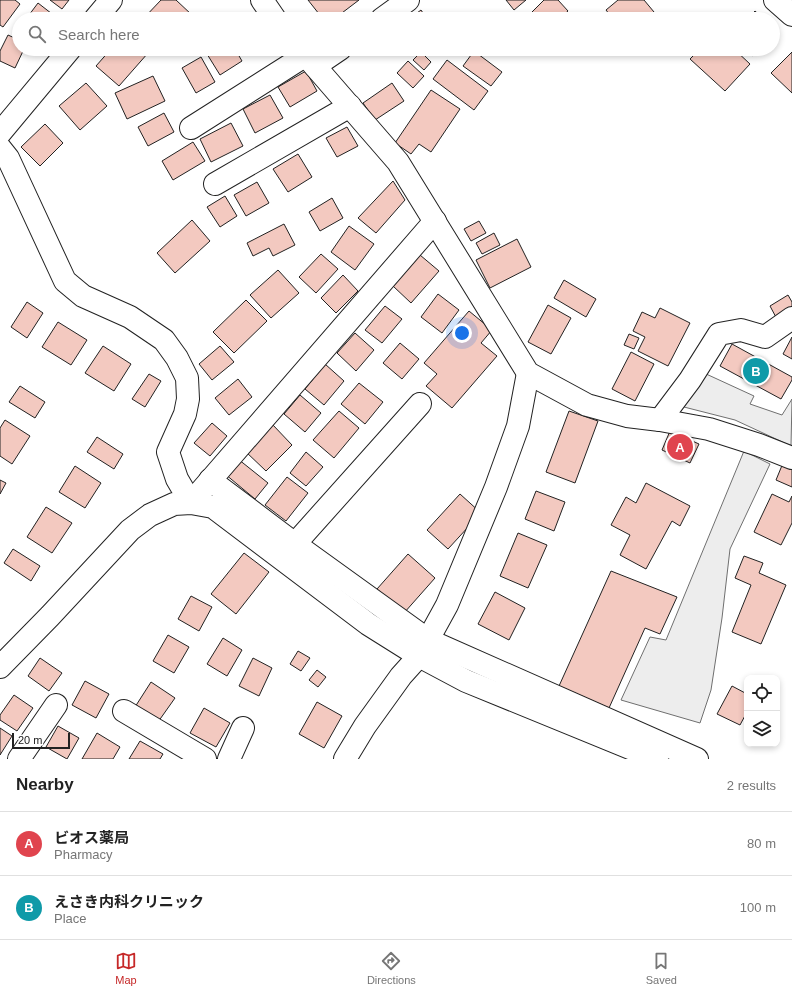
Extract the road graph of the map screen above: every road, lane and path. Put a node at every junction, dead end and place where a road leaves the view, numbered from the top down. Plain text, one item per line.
1 (111, 0) edge
2 (262, 0) edge
3 (408, 0) edge
4 (776, 0) edge
5 (101, 12) edge
6 (270, 12) edge
7 (392, 12) edge
8 (792, 15) edge
9 (64, 56) edge
10 (307, 57) edge
11 (350, 106) junction
12 (191, 128) dead end
13 (0, 133) edge
14 (0, 148) edge
15 (215, 184) dead end
16 (435, 221) junction
17 (792, 318) edge
18 (528, 373) junction
19 (420, 404) dead end
20 (660, 420) junction
21 (792, 458) edge
22 (210, 480) junction
23 (191, 503) junction
24 (288, 551) junction
25 (424, 648) junction
26 (0, 667) edge
27 (56, 705) dead end
28 (124, 711) dead end
29 (243, 728) dead end
30 (19, 759) edge
31 (205, 759) edge
32 (229, 759) edge
33 (345, 759) edge
34 (657, 759) edge
35 (697, 759) edge

1 - 5 street
2 - 6 street
3 - 7 street
4 - 8 street
9 - 13 street
10 - 11 street
10 - 12 street
11 - 15 street
11 - 16 street
14 - 23 street
16 - 18 street
16 - 22 street
17 - 20 street
18 - 20 street
18 - 25 street
19 - 24 street
20 - 21 street
22 - 23 street
22 - 24 street
23 - 24 street
23 - 26 street
24 - 25 street
25 - 33 street
25 - 34 street
25 - 35 street
27 - 30 street
28 - 31 street
29 - 32 street

